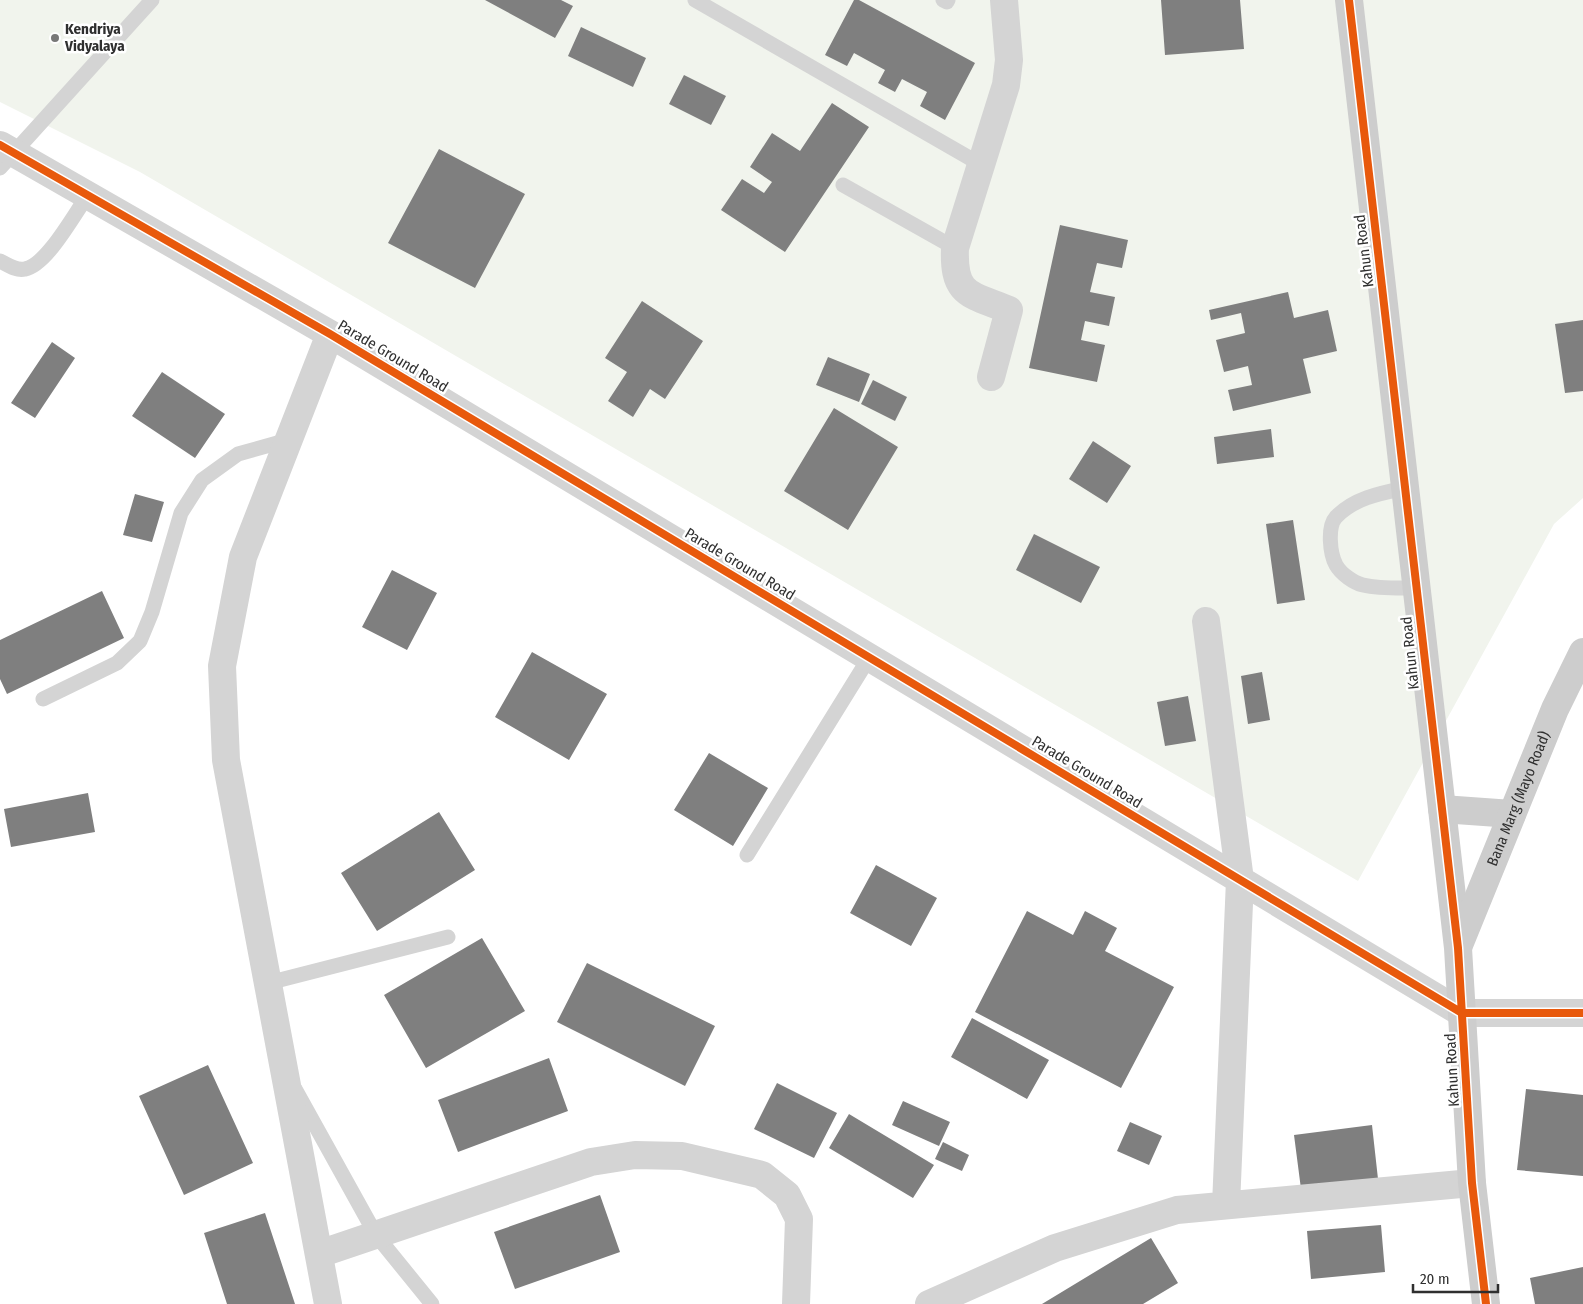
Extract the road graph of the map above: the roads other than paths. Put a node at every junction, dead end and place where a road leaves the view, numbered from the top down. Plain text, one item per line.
1 (152, 0) edge
2 (695, 0) edge
3 (943, 0) edge
4 (948, 0) edge
5 (1004, 0) edge
6 (1350, 0) edge
7 (4, 155) edge
8 (980, 164) junction
9 (843, 185) dead end
10 (88, 195) junction
11 (955, 248) junction
12 (0, 261) edge
13 (330, 334) junction
14 (991, 377) dead end
15 (288, 440) junction
16 (1405, 488) junction
17 (1417, 588) junction
18 (1206, 621) dead end
19 (1583, 652) edge
20 (869, 658) junction
21 (43, 699) dead end
22 (1442, 809) junction
23 (1512, 814) junction
24 (747, 855) dead end
25 (1240, 880) junction
26 (448, 937) dead end
27 (1458, 948) junction
28 (268, 983) junction
29 (1583, 1013) edge
30 (1462, 1014) junction
31 (284, 1070) junction
32 (1472, 1183) junction
33 (1226, 1205) junction
34 (376, 1235) junction
35 (319, 1254) junction
36 (328, 1304) edge
37 (432, 1304) edge
38 (796, 1304) edge
39 (929, 1304) edge
40 (1486, 1304) edge

1 - 7 lane
2 - 8 lane
3 - 4 lane
5 - 8 street
6 - 16 street, Kahun Road
7 - 10 street, Parade Ground Road
8 - 11 street
9 - 11 lane
10 - 12 lane
10 - 13 street, Parade Ground Road
11 - 14 street
13 - 15 street
13 - 20 street, Parade Ground Road
15 - 21 lane
15 - 28 street
16 - 17 street, Kahun Road
16 - 17 lane
17 - 22 street, Kahun Road
18 - 25 street
19 - 23 street, Bana Marg (Mayo Road)
20 - 24 lane
20 - 25 street, Parade Ground Road
22 - 23 street
22 - 27 street, Kahun Road
23 - 27 street, Bana Marg (Mayo Road)
25 - 30 street, Parade Ground Road
25 - 33 street
26 - 28 lane
27 - 30 street, Kahun Road
28 - 31 street
29 - 30 street
30 - 32 street, Kahun Road
31 - 34 lane
31 - 35 street
32 - 33 street
32 - 40 street, Kahun Road
33 - 39 street
34 - 35 street
34 - 37 lane
34 - 38 street
35 - 36 street

